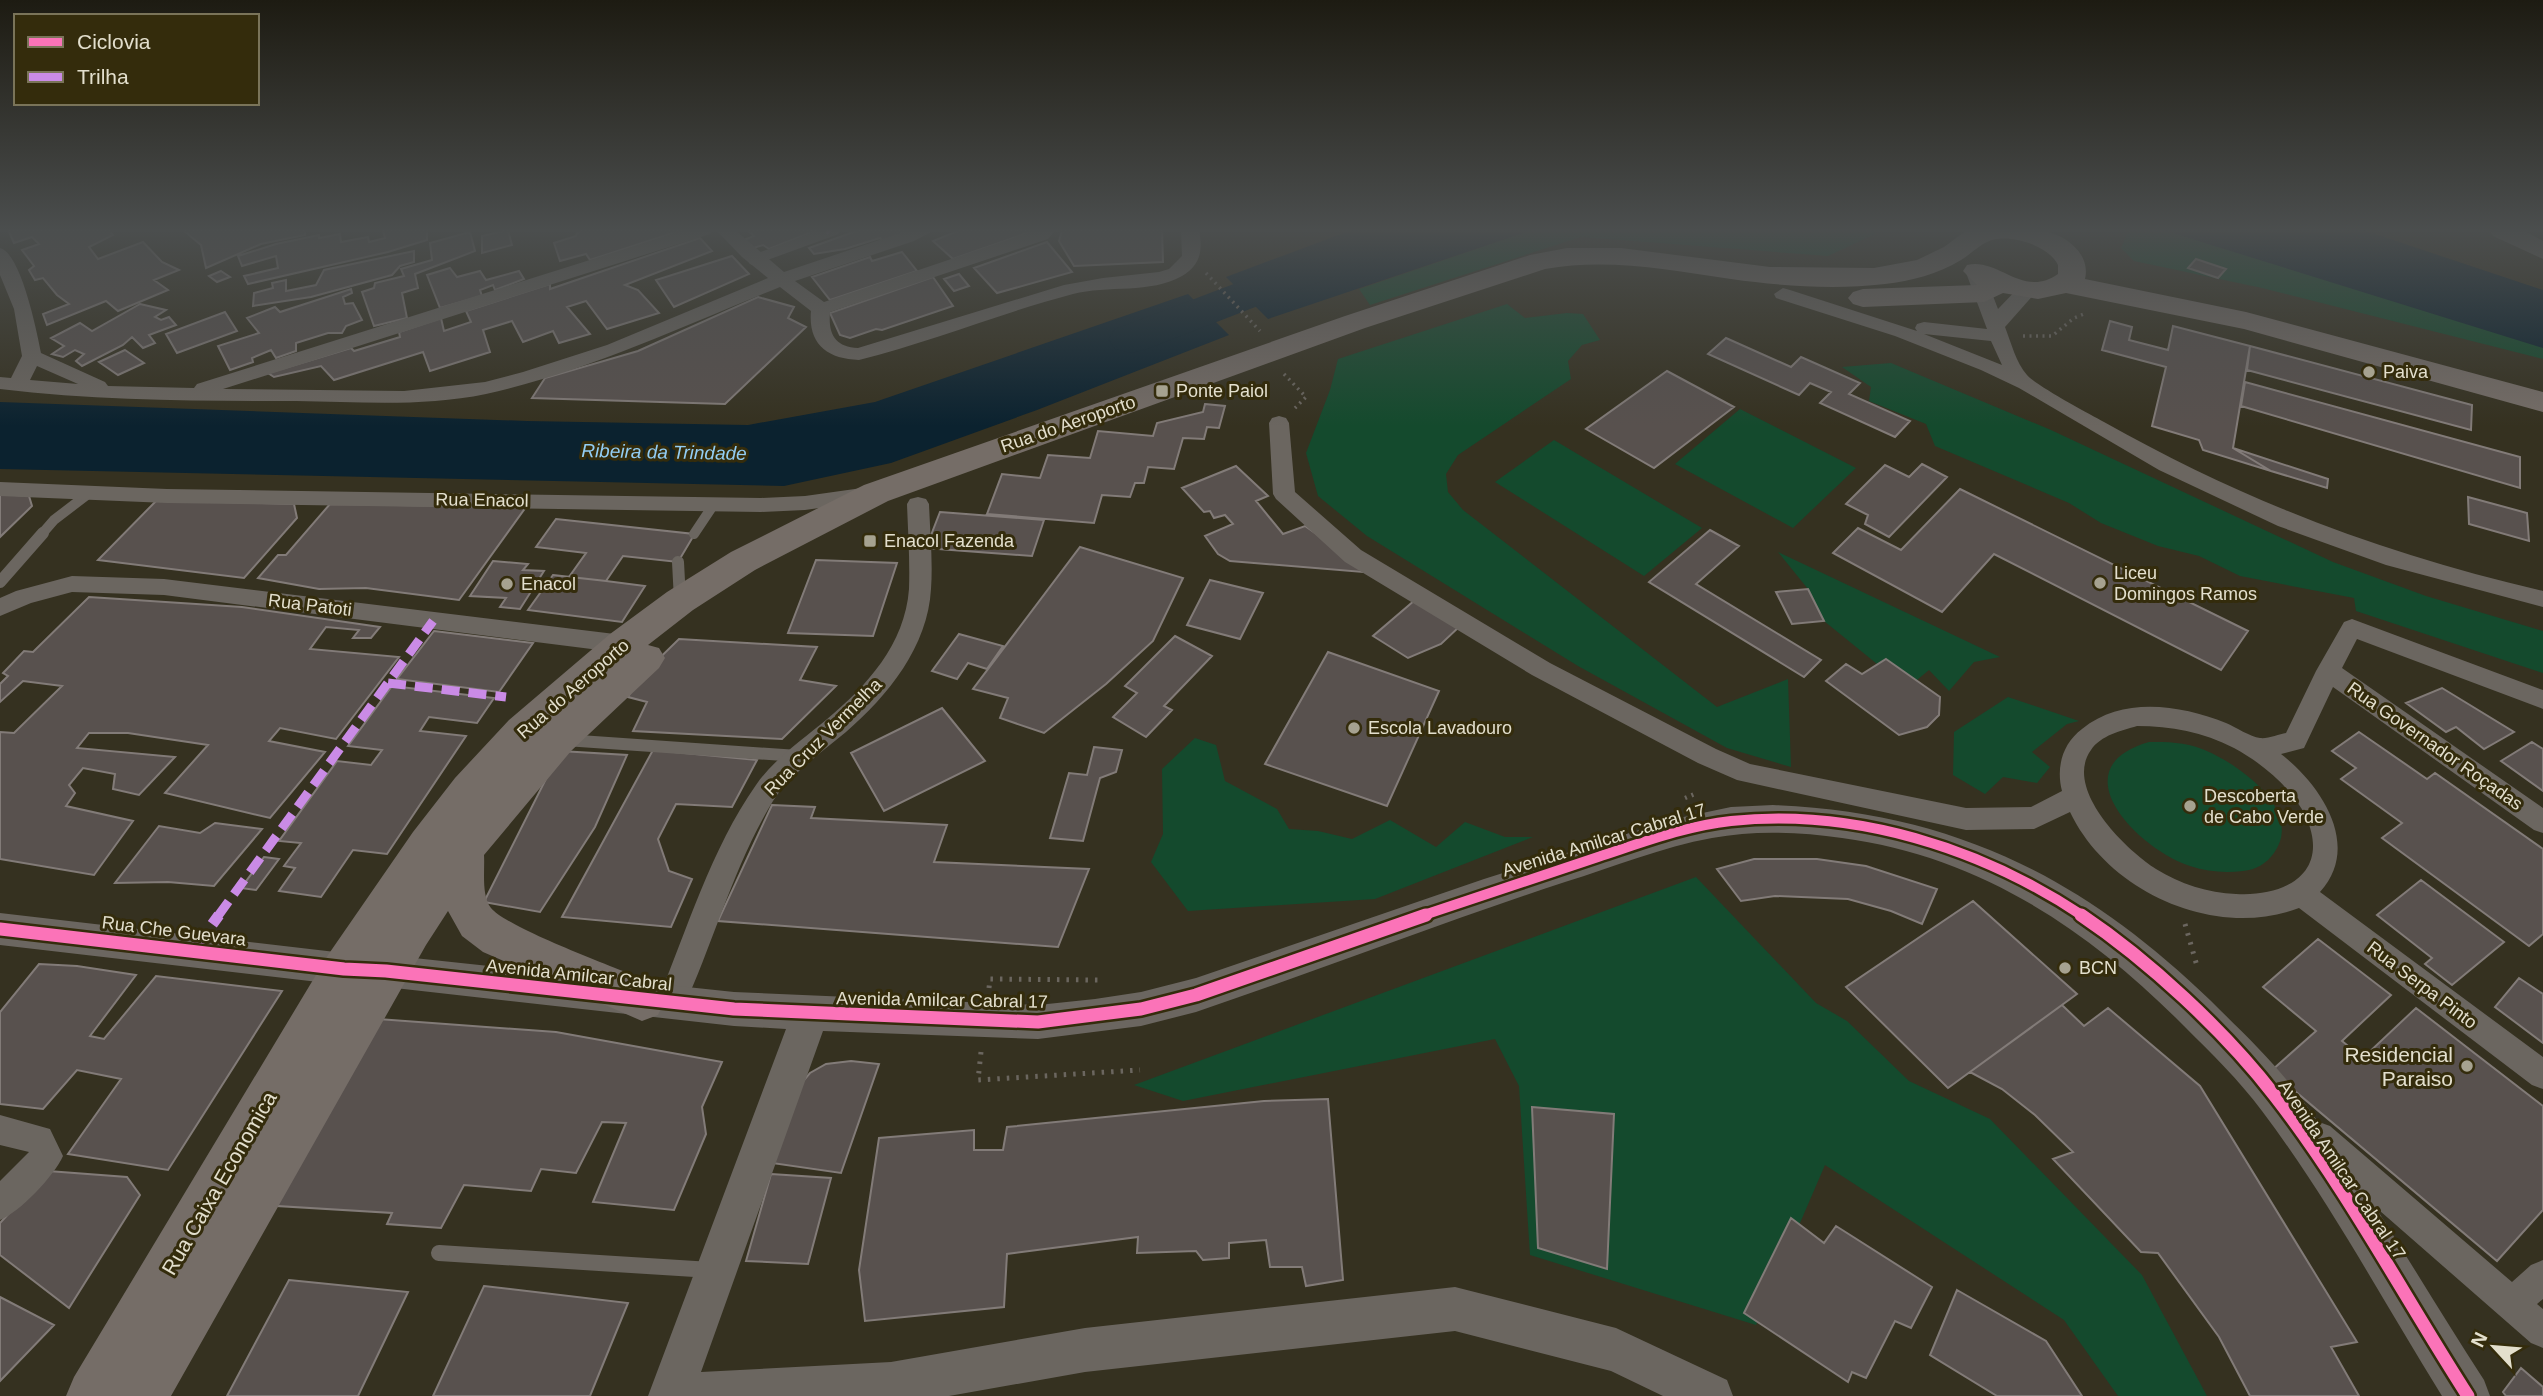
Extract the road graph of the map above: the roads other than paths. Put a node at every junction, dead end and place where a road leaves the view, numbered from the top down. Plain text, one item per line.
1 (17, 295) edge
2 (497, 295) edge
3 (744, 295) edge
4 (803, 295) edge
5 (862, 295) edge
6 (1050, 295) edge
7 (1436, 295) edge
8 (1482, 295) edge
9 (1787, 295) edge
10 (1805, 295) edge
11 (1877, 295) edge
12 (1992, 295) edge
13 (1992, 295) edge
14 (2174, 295) edge
15 (2222, 295) edge
16 (0, 308) edge
17 (23, 309) junction
18 (821, 309) junction
19 (1872, 321) junction
20 (1997, 330) junction
21 (32, 356) junction
22 (2020, 381) junction
23 (9, 384) edge
24 (2543, 384) edge
25 (112, 392) junction
26 (183, 394) junction
27 (2543, 402) edge
28 (1279, 424) dead end
29 (0, 489) edge
30 (876, 493) junction
31 (88, 494) junction
32 (714, 504) junction
33 (918, 504) junction
34 (694, 534) dead end
35 (678, 562) dead end
36 (0, 582) edge
37 (2543, 599) edge
38 (680, 601) junction
39 (0, 608) edge
40 (623, 644) junction
41 (2328, 671) junction
42 (2543, 700) edge
43 (557, 740) junction
44 (2256, 750) junction
45 (800, 757) junction
46 (2075, 797) junction
47 (2543, 822) edge
48 (463, 852) junction
49 (2301, 894) junction
50 (0, 929) edge
51 (365, 970) junction
52 (657, 1001) junction
53 (810, 1014) junction
54 (2543, 1075) edge
55 (2281, 1104) junction
56 (0, 1130) edge
57 (0, 1204) edge
58 (439, 1253) dead end
59 (715, 1270) junction
60 (2543, 1277) edge
61 (2512, 1304) junction
62 (2543, 1331) edge
63 (93, 1396) edge
64 (141, 1396) edge
65 (672, 1396) edge
66 (1711, 1396) edge
67 (2468, 1396) edge

1 - 17 street
2 - 26 street
3 - 26 street
4 - 18 street
5 - 18 street
6 - 18 street
7 - 30 main road, Rua do Aeroporto
8 - 33 main road, Rua do Aeroporto
9 - 19 street
10 - 11 main road, Rua do Aeroporto
12 - 20 street
13 - 20 street
14 - 27 main road
15 - 24 main road
16 - 17 street
17 - 21 street
19 - 20 street
19 - 22 street
20 - 22 street
21 - 23 street
21 - 25 street
22 - 37 street
23 - 25 street
25 - 26 street
28 - 46 street
29 - 31 street, Rua Enacol
30 - 32 street, Rua Enacol
30 - 38 main road, Rua do Aeroporto
31 - 32 street, Rua Enacol
31 - 36 lane
32 - 34 lane
33 - 43 main road, Rua do Aeroporto
33 - 45 street, Rua Cruz Vermelha
35 - 38 lane
38 - 40 main road, Rua do Aeroporto
39 - 40 street, Rua Patoti
40 - 51 main road, Rua do Aeroporto
41 - 42 street
41 - 44 street
41 - 47 street, Rua Governador Roçadas
43 - 45 lane
43 - 48 main road, Rua do Aeroporto
44 - 46 street
44 - 49 street
45 - 52 street, Rua Cruz Vermelha
46 - 49 street
48 - 51 main road, Rua do Aeroporto
48 - 52 main road
49 - 54 street, Rua Serpa Pinto
50 - 51 street, Rua Che Guevara
51 - 52 street, Avenida Amilcar Cabral
51 - 63 main road, Rua Caixa Economica
51 - 64 main road
52 - 53 street, Avenida Amilcar Cabral
53 - 55 street, Avenida Amilcar Cabral 17
53 - 59 street
55 - 61 street
55 - 67 street, Avenida Amilcar Cabral 17
56 - 57 street
58 - 59 lane
59 - 65 street
60 - 61 street
61 - 62 street
65 - 66 street

